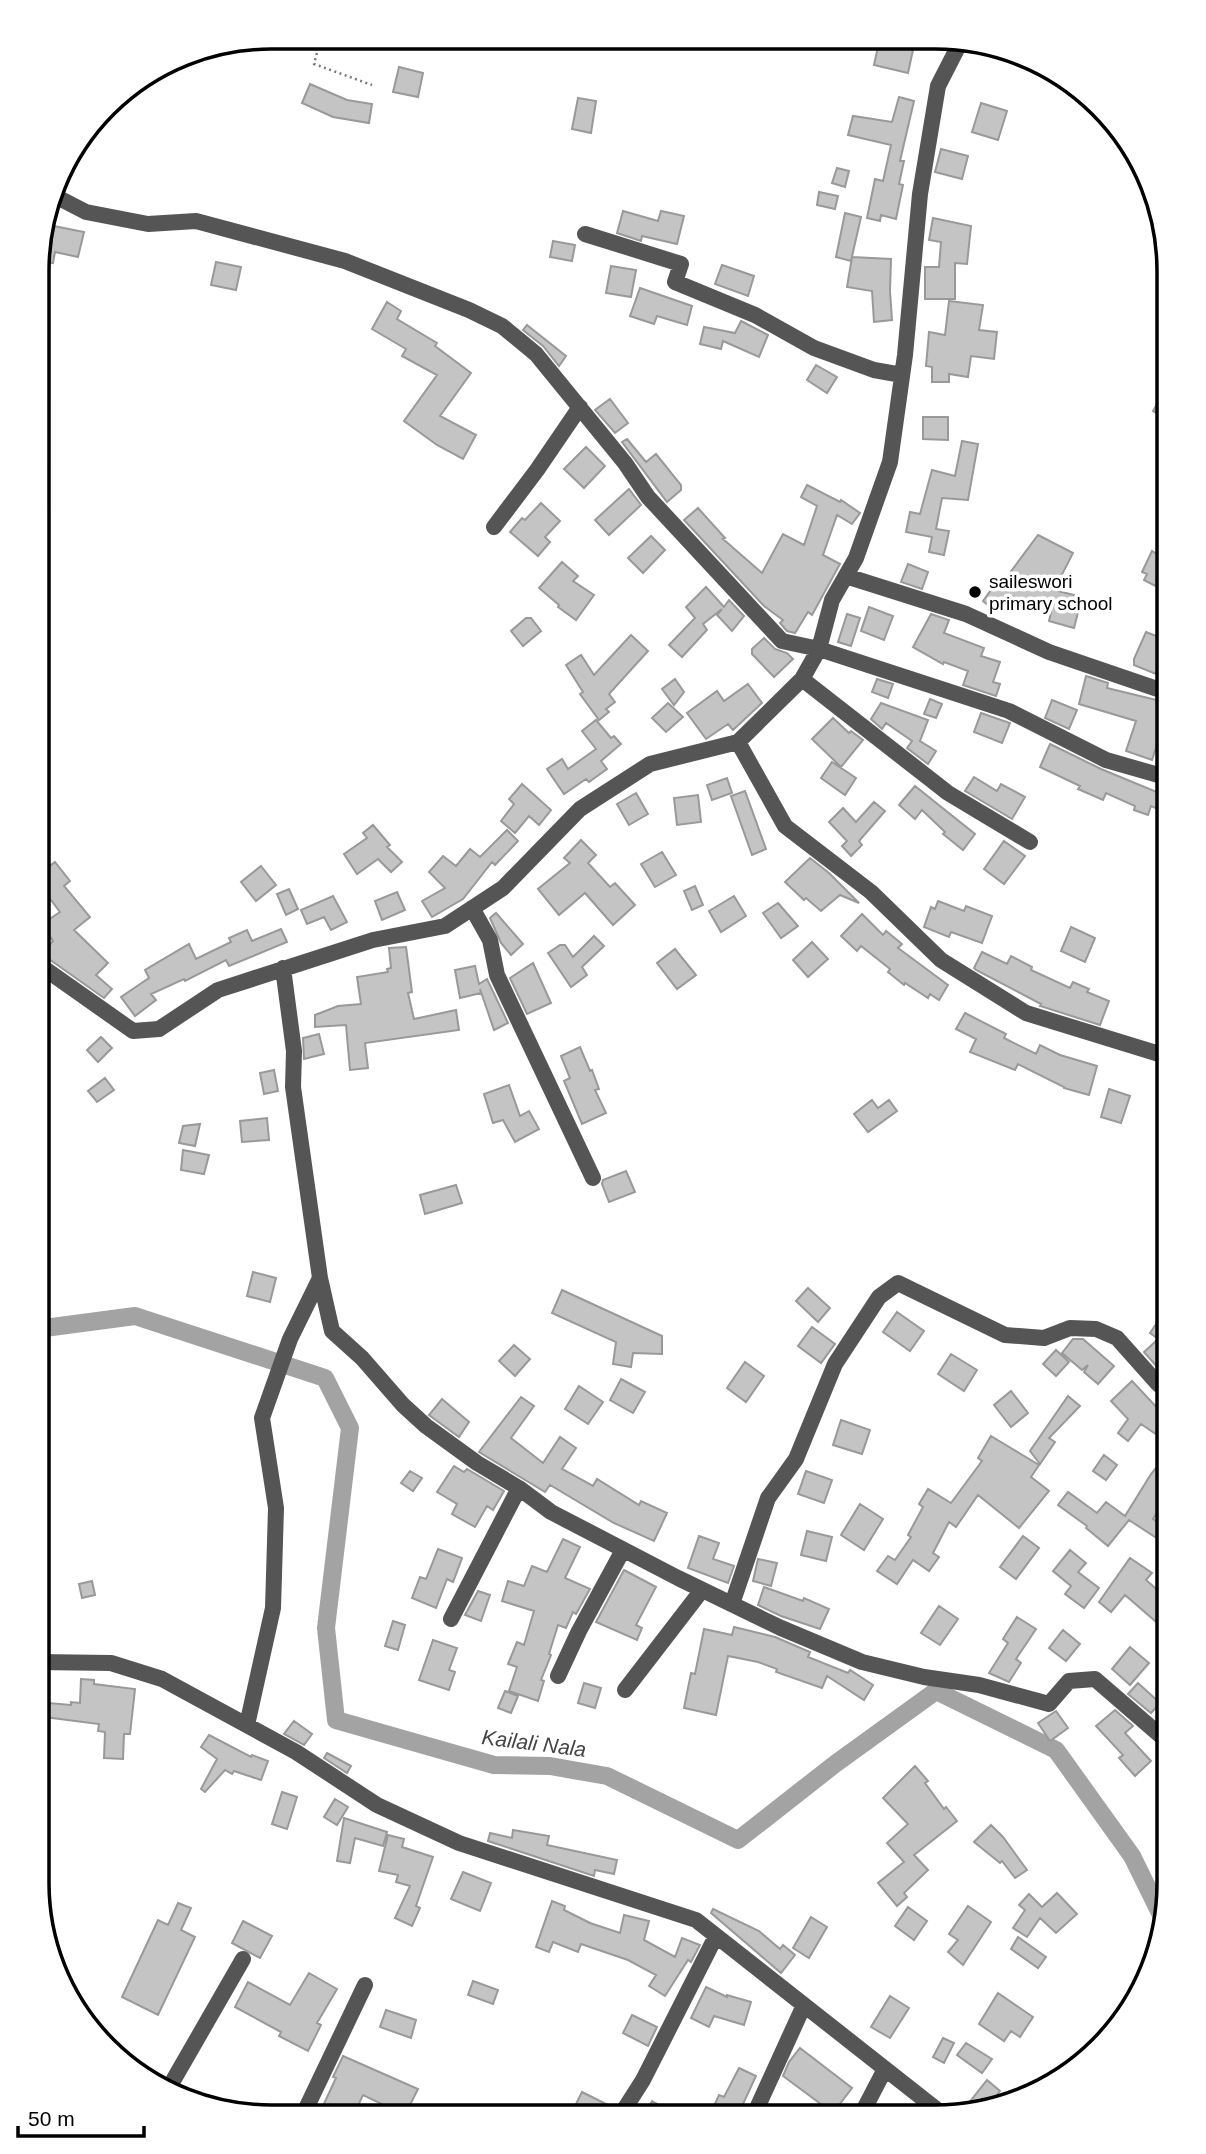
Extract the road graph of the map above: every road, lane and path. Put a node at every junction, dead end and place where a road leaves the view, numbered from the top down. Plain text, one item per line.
1 (318, 49) edge
2 (956, 50) edge
3 (372, 85) dead end
4 (61, 199) edge
5 (585, 234) dead end
6 (902, 375) junction
7 (580, 407) junction
8 (494, 527) dead end
9 (846, 576) junction
10 (819, 649) junction
11 (802, 679) junction
12 (1157, 689) edge
13 (738, 742) junction
14 (1157, 775) edge
15 (1030, 842) dead end
16 (472, 908) junction
17 (283, 968) junction
18 (49, 972) edge
19 (1157, 1053) edge
20 (593, 1178) dead end
21 (320, 1278) junction
22 (1157, 1383) edge
23 (519, 1488) junction
24 (622, 1550) junction
25 (702, 1590) junction
26 (732, 1604) junction
27 (452, 1619) dead end
28 (49, 1662) edge
29 (558, 1676) dead end
30 (625, 1690) dead end
31 (247, 1724) junction
32 (1157, 1733) edge
33 (716, 1936) junction
34 (243, 1959) dead end
35 (365, 1985) dead end
36 (804, 2005) junction
37 (885, 2069) junction
38 (173, 2081) edge
39 (308, 2105) edge
40 (627, 2105) edge
41 (758, 2105) edge
42 (866, 2105) edge
43 (931, 2105) edge

1 - 3 path
2 - 6 street
4 - 7 street
5 - 6 street
6 - 9 street
7 - 8 street
7 - 10 street
9 - 10 street
9 - 12 street
10 - 11 street
10 - 14 street
11 - 13 street
11 - 15 street
13 - 16 street
13 - 19 street
16 - 17 street
16 - 20 street
17 - 18 street
17 - 21 street
21 - 23 street
21 - 31 street
22 - 26 street
23 - 24 street
23 - 27 street
24 - 25 street
24 - 29 street
25 - 26 street
25 - 30 street
26 - 32 street
28 - 31 street
31 - 33 street
33 - 36 street
33 - 40 street
34 - 38 street
35 - 39 street
36 - 37 street
36 - 41 street
37 - 42 street
37 - 43 street

